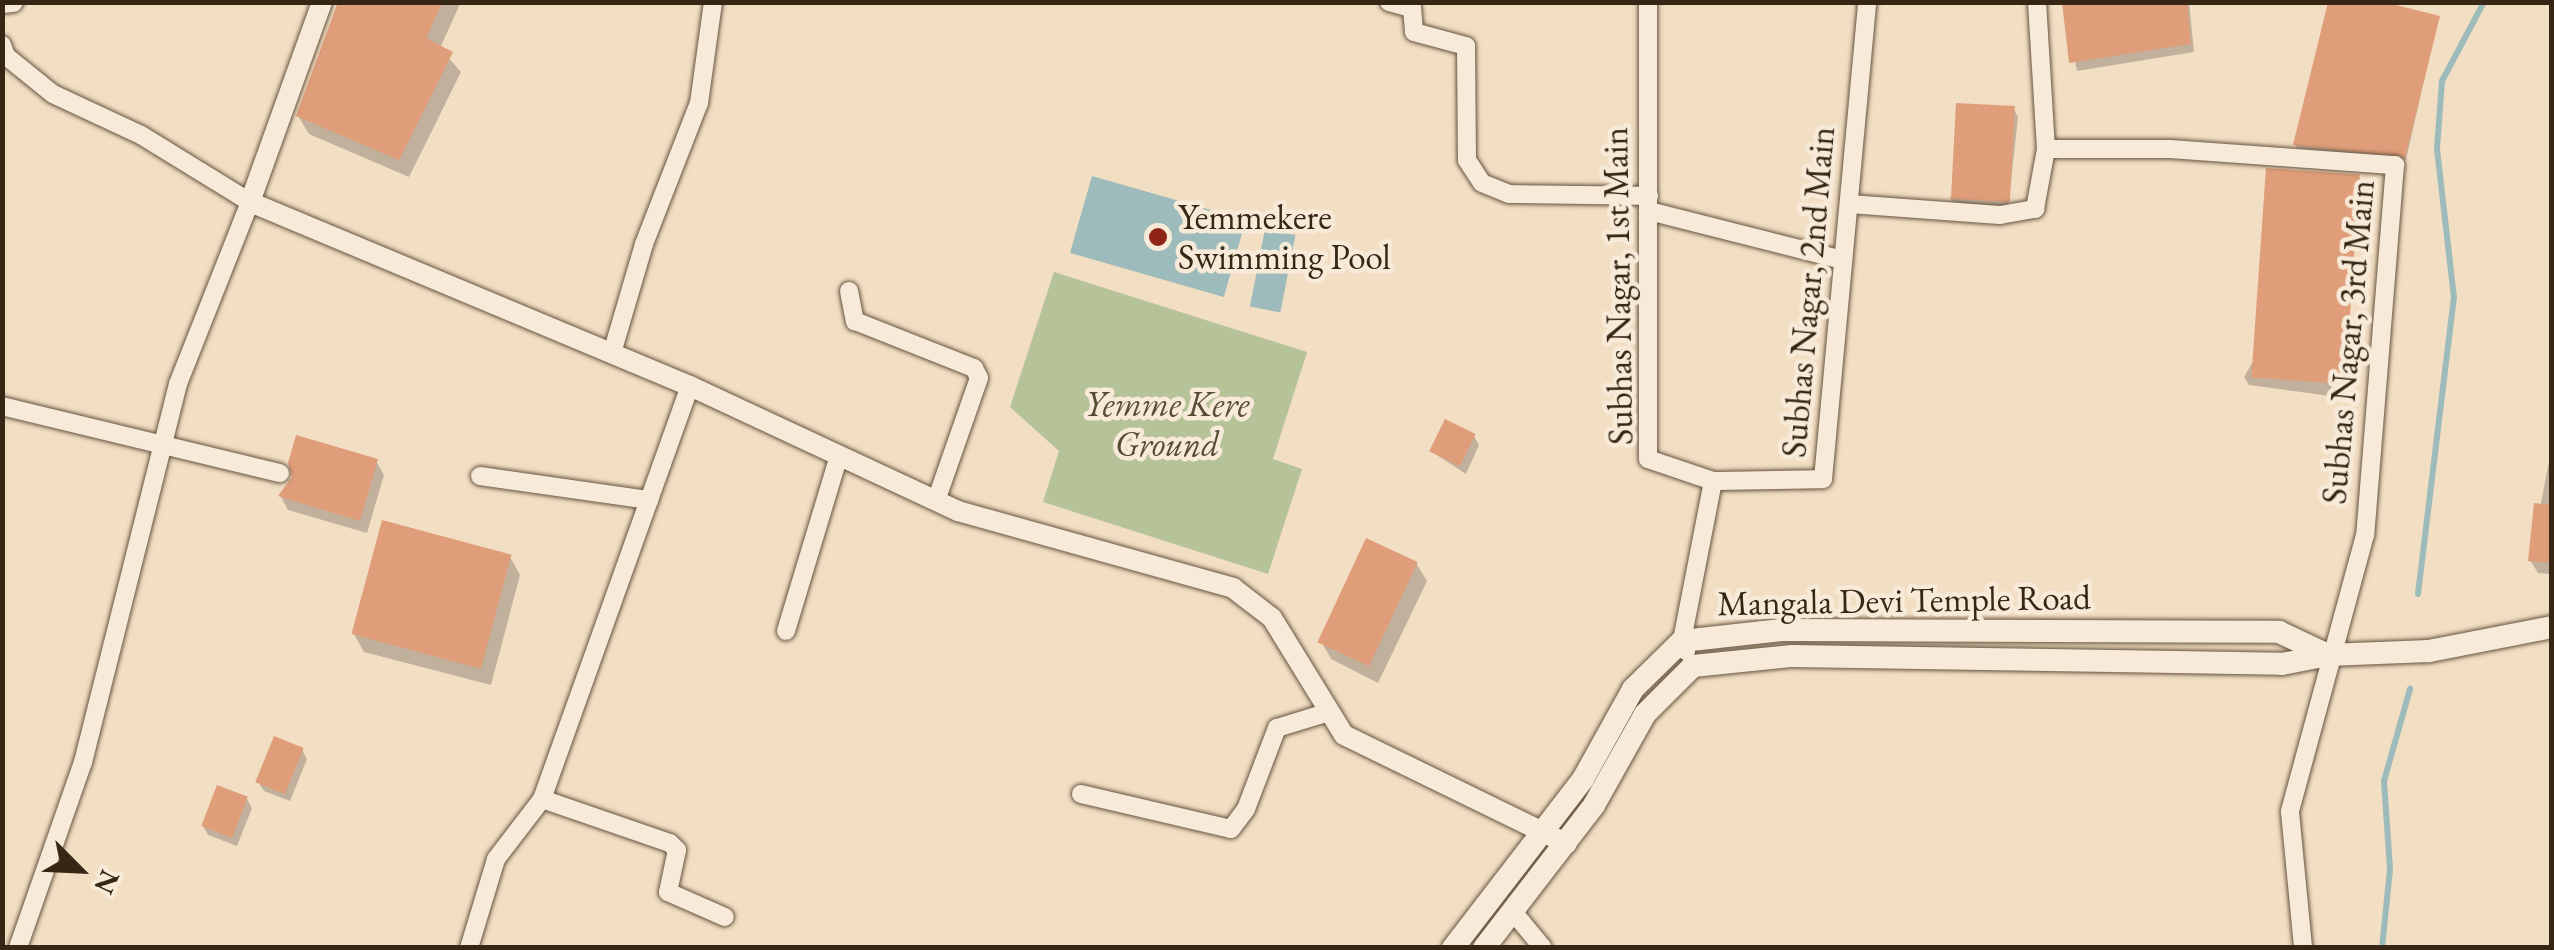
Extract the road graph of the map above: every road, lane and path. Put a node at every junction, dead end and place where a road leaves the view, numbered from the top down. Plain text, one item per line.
1 (13, 2) edge
2 (322, 2) edge
3 (714, 2) edge
4 (1390, 2) edge
5 (1648, 2) edge
6 (1867, 2) edge
7 (2037, 2) edge
8 (2, 3) edge
9 (2, 44) edge
10 (2046, 148) junction
11 (250, 202) junction
12 (1648, 204) junction
13 (1848, 204) junction
14 (1843, 260) junction
15 (849, 291) dead end
16 (612, 354) junction
17 (690, 386) junction
18 (2, 406) edge
19 (162, 445) junction
20 (839, 456) junction
21 (280, 474) dead end
22 (480, 476) dead end
23 (1713, 481) junction
24 (649, 500) junction
25 (936, 501) junction
26 (2552, 626) edge
27 (786, 631) dead end
28 (1682, 641) junction
29 (2328, 655) junction
30 (1693, 666) junction
31 (1329, 712) junction
32 (1081, 794) dead end
33 (542, 799) junction
34 (1544, 835) junction
35 (1567, 844) junction
36 (1514, 913) junction
37 (725, 917) dead end
38 (18, 948) edge
39 (469, 948) edge
40 (1453, 948) edge
41 (1484, 948) edge
42 (1543, 948) edge
43 (2303, 948) edge

1 - 8 street
2 - 11 street
3 - 16 street
4 - 12 street
5 - 12 street, Subhas Nagar, 1st Main
6 - 13 street, Subhas Nagar, 2nd Main
7 - 10 street
9 - 11 street
10 - 13 street
10 - 29 street, Subhas Nagar, 3rd Main
11 - 16 street
11 - 19 street
12 - 14 street
12 - 23 street, Subhas Nagar, 1st Main
13 - 14 street, Subhas Nagar, 2nd Main
14 - 23 street, Subhas Nagar, 2nd Main
15 - 25 street
16 - 17 street
17 - 20 street
17 - 24 street
18 - 19 street
19 - 21 street
19 - 38 street
20 - 25 street
20 - 27 street
22 - 24 street
23 - 28 street
24 - 33 street
25 - 31 street
26 - 29 main road, Mangala Devi Temple Road
28 - 29 main road, Mangala Devi Temple Road
28 - 30 street
28 - 34 main road, Mangala Devi Temple Road
29 - 30 main road, Mangala Devi Temple Road
29 - 43 street, Subhas Nagar, 3rd Main
30 - 35 main road, Mangala Devi Temple Road
31 - 32 street
31 - 34 street
33 - 37 street
33 - 39 street
34 - 35 street
34 - 40 main road, Mangala Devi Temple Road
35 - 36 main road, Mangala Devi Temple Road
36 - 41 main road, Mangala Devi Temple Road
36 - 42 street

